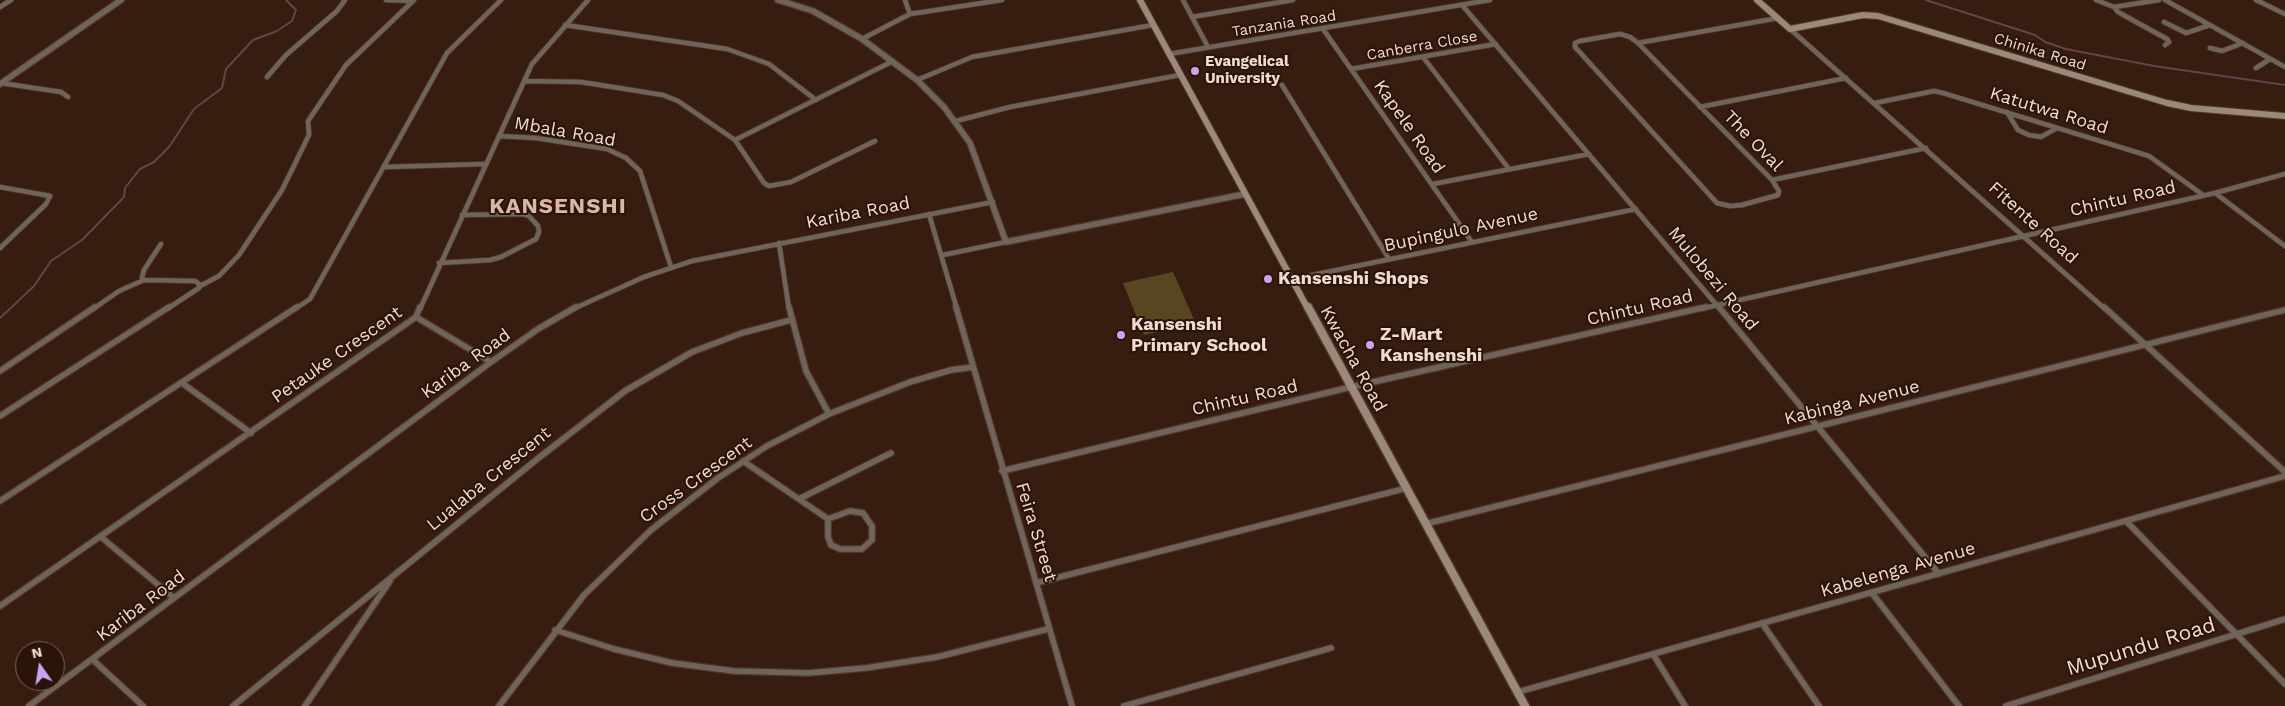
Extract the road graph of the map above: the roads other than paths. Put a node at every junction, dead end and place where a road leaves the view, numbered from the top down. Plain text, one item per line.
1 (11, 0) edge
2 (120, 0) edge
3 (345, 0) edge
4 (386, 0) edge
5 (413, 0) edge
6 (501, 0) edge
7 (588, 0) edge
8 (778, 0) edge
9 (905, 0) edge
10 (1002, 0) edge
11 (1140, 0) edge
12 (1183, 0) edge
13 (1293, 0) edge
14 (1490, 0) edge
15 (1758, 0) edge
16 (2096, 0) edge
17 (2159, 0) edge
18 (2166, 0) edge
19 (2256, 0) edge
20 (1462, 5) junction
21 (2114, 6) junction
22 (0, 7) edge
23 (910, 14) junction
24 (2285, 14) edge
25 (1192, 17) junction
26 (1778, 18) junction
27 (2164, 22) dead end
28 (566, 25) junction
29 (1153, 25) junction
30 (2210, 25) junction
31 (1323, 29) junction
32 (1790, 29) junction
33 (862, 39) junction
34 (1638, 43) junction
35 (1496, 44) junction
36 (2243, 44) junction
37 (2165, 45) dead end
38 (1208, 47) junction
39 (2210, 48) dead end
40 (1170, 54) junction
41 (1424, 57) junction
42 (2270, 59) junction
43 (893, 61) junction
44 (2285, 67) edge
45 (2256, 68) dead end
46 (1352, 69) junction
47 (1180, 75) junction
48 (267, 77) dead end
49 (1846, 78) junction
50 (917, 80) junction
51 (525, 81) junction
52 (1, 83) edge
53 (1282, 85) dead end
54 (68, 97) dead end
55 (816, 100) junction
56 (1875, 103) junction
57 (1700, 106) junction
58 (2007, 112) junction
59 (2285, 116) edge
60 (956, 121) junction
61 (2057, 128) junction
62 (499, 136) junction
63 (735, 140) junction
64 (875, 141) dead end
65 (1926, 148) junction
66 (1588, 154) junction
67 (485, 164) junction
68 (384, 166) junction
69 (1508, 169) junction
70 (2285, 174) edge
71 (1772, 180) junction
72 (1433, 184) junction
73 (0, 187) edge
74 (2216, 192) junction
75 (1245, 194) junction
76 (2203, 195) junction
77 (993, 202) junction
78 (1636, 209) junction
79 (928, 214) junction
80 (462, 215) junction
81 (2024, 235) junction
82 (1006, 242) junction
83 (1472, 242) junction
84 (779, 243) junction
85 (160, 244) dead end
86 (2285, 246) edge
87 (0, 248) edge
88 (942, 256) junction
89 (1389, 259) junction
90 (439, 263) junction
91 (671, 267) junction
92 (1293, 279) junction
93 (144, 280) junction
94 (200, 286) junction
95 (1717, 305) junction
96 (2285, 310) edge
97 (416, 318) junction
98 (791, 320) junction
99 (2145, 345) junction
100 (491, 362) junction
101 (973, 366) junction
102 (0, 371) edge
103 (182, 383) junction
104 (1351, 387) junction
105 (829, 414) junction
106 (0, 416) edge
107 (1818, 426) junction
108 (251, 433) junction
109 (891, 453) dead end
110 (743, 461) junction
111 (1002, 471) junction
112 (2285, 472) edge
113 (2285, 476) edge
114 (1408, 488) junction
115 (799, 499) junction
116 (0, 501) edge
117 (828, 520) junction
118 (2127, 522) junction
119 (1425, 524) junction
120 (101, 537) junction
121 (395, 574) junction
122 (1939, 574) junction
123 (1036, 583) junction
124 (1872, 593) junction
125 (174, 598) junction
126 (0, 606) edge
127 (356, 606) junction
128 (367, 612) junction
129 (2285, 619) edge
130 (1762, 623) junction
131 (1048, 629) junction
132 (555, 630) junction
133 (2237, 634) junction
134 (1331, 648) dead end
135 (1653, 654) junction
136 (92, 659) junction
137 (2285, 684) edge
138 (1518, 692) junction
139 (29, 706) edge
140 (143, 706) edge
141 (233, 706) edge
142 (305, 706) edge
143 (499, 706) edge
144 (1072, 706) edge
145 (1124, 706) edge
146 (1525, 706) edge
147 (1685, 706) edge
148 (1818, 706) edge
149 (1958, 706) edge
150 (2006, 706) edge

1 - 22 street
2 - 52 street
3 - 48 street
4 - 5 street
5 - 94 street
6 - 68 street
7 - 28 street, Petauke Crescent
8 - 33 street
9 - 23 street
10 - 23 street
11 - 29 main road, Kwacha Road
12 - 25 street
13 - 25 street
14 - 20 street, Tanzania Road
15 - 26 main road, Fitente Road
16 - 21 street
17 - 21 street
18 - 30 street
19 - 24 street
20 - 31 street, Tanzania Road
20 - 35 street, Mulobezi Road
21 - 37 street
23 - 33 street
25 - 38 street
26 - 32 main road, Fitente Road
26 - 34 street
27 - 30 street
28 - 51 street, Petauke Crescent
28 - 55 street
29 - 40 main road, Kwacha Road
29 - 50 street
30 - 36 street
31 - 38 street, Tanzania Road
31 - 46 street, Kapele Road
32 - 49 street, Fitente Road
32 - 59 main road, Chinika Road
33 - 43 street
34 - 57 street, The Oval
34 - 71 street, The Oval
35 - 41 street, Canberra Close
35 - 66 street, Mulobezi Road
36 - 39 street
36 - 42 street
38 - 40 street, Tanzania Road
40 - 47 main road, Kwacha Road
41 - 46 street, Canberra Close
41 - 69 street
42 - 44 street
42 - 45 street
43 - 50 street
43 - 55 street
46 - 72 street, Kapele Road
47 - 60 street
47 - 75 main road, Kwacha Road
49 - 56 street, Fitente Road
49 - 57 street
50 - 60 street
51 - 62 street, Petauke Crescent
51 - 63 street
52 - 54 street
53 - 89 street
55 - 63 street
56 - 58 street, Katutwa Road
56 - 65 street, Fitente Road
57 - 71 street, The Oval
58 - 61 street, Katutwa Road
58 - 61 street
60 - 77 street
61 - 76 street, Katutwa Road
62 - 67 street, Petauke Crescent
62 - 91 street, Mbala Road
63 - 64 street
65 - 71 street
65 - 81 street, Fitente Road
66 - 69 street
66 - 78 street, Mulobezi Road
67 - 68 street
67 - 80 street, Petauke Crescent
68 - 103 street
69 - 72 street
70 - 74 street, Chintu Road
72 - 83 street, Kapele Road
73 - 87 street
74 - 76 street, Chintu Road
74 - 86 street
75 - 82 street
75 - 92 main road, Kwacha Road
76 - 81 street, Chintu Road
77 - 79 street, Kariba Road
77 - 82 street
78 - 83 street, Bupingulo Avenue
78 - 95 street, Mulobezi Road
79 - 84 street, Kariba Road
79 - 88 street, Feira Street
80 - 90 street, Petauke Crescent
80 - 90 street
81 - 95 street, Chintu Road
81 - 99 street, Fitente Road
82 - 88 street
83 - 89 street, Bupingulo Avenue
84 - 91 street, Kariba Road
84 - 98 street
85 - 93 street
88 - 101 street, Feira Street
89 - 92 street, Bupingulo Avenue
90 - 97 street, Petauke Crescent
91 - 100 street, Kariba Road
92 - 104 main road, Kwacha Road
93 - 94 street
93 - 102 street
94 - 106 street
95 - 104 street, Chintu Road
95 - 107 street, Mulobezi Road
96 - 99 street, Kabinga Avenue
97 - 100 street
97 - 108 street, Petauke Crescent
98 - 105 street
98 - 121 street, Lualaba Crescent
99 - 107 street, Kabinga Avenue
99 - 112 street, Fitente Road
100 - 125 street, Kariba Road
101 - 105 street, Cross Crescent
101 - 111 street, Feira Street
103 - 108 street
103 - 116 street
104 - 111 street, Chintu Road
104 - 114 main road, Kwacha Road
105 - 110 street, Cross Crescent
107 - 119 street, Kabinga Avenue
107 - 122 street, Mulobezi Road
108 - 120 street, Petauke Crescent
109 - 115 street
110 - 115 street
110 - 132 street, Cross Crescent
111 - 123 street, Feira Street
113 - 118 street, Kabelenga Avenue
114 - 119 main road, Kwacha Road
114 - 123 street
115 - 117 street
117 - 117 street
118 - 122 street, Kabelenga Avenue
118 - 133 street
119 - 138 main road, Kwacha Road
120 - 125 street
120 - 126 street, Petauke Crescent
121 - 127 street, Lualaba Crescent
121 - 128 street
122 - 124 street, Kabelenga Avenue
123 - 131 street, Feira Street
124 - 130 street, Kabelenga Avenue
124 - 149 street
125 - 136 street, Kariba Road
127 - 128 street
127 - 141 street, Lualaba Crescent
128 - 142 street
129 - 133 street, Mupundu Road
130 - 135 street, Kabelenga Avenue
130 - 148 street
131 - 132 street
131 - 144 street, Feira Street
132 - 143 street, Cross Crescent
133 - 137 street
133 - 150 street, Mupundu Road
134 - 145 street
135 - 138 street, Kabelenga Avenue
135 - 147 street
136 - 139 street, Kariba Road
136 - 140 street
138 - 146 main road, Kwacha Road

